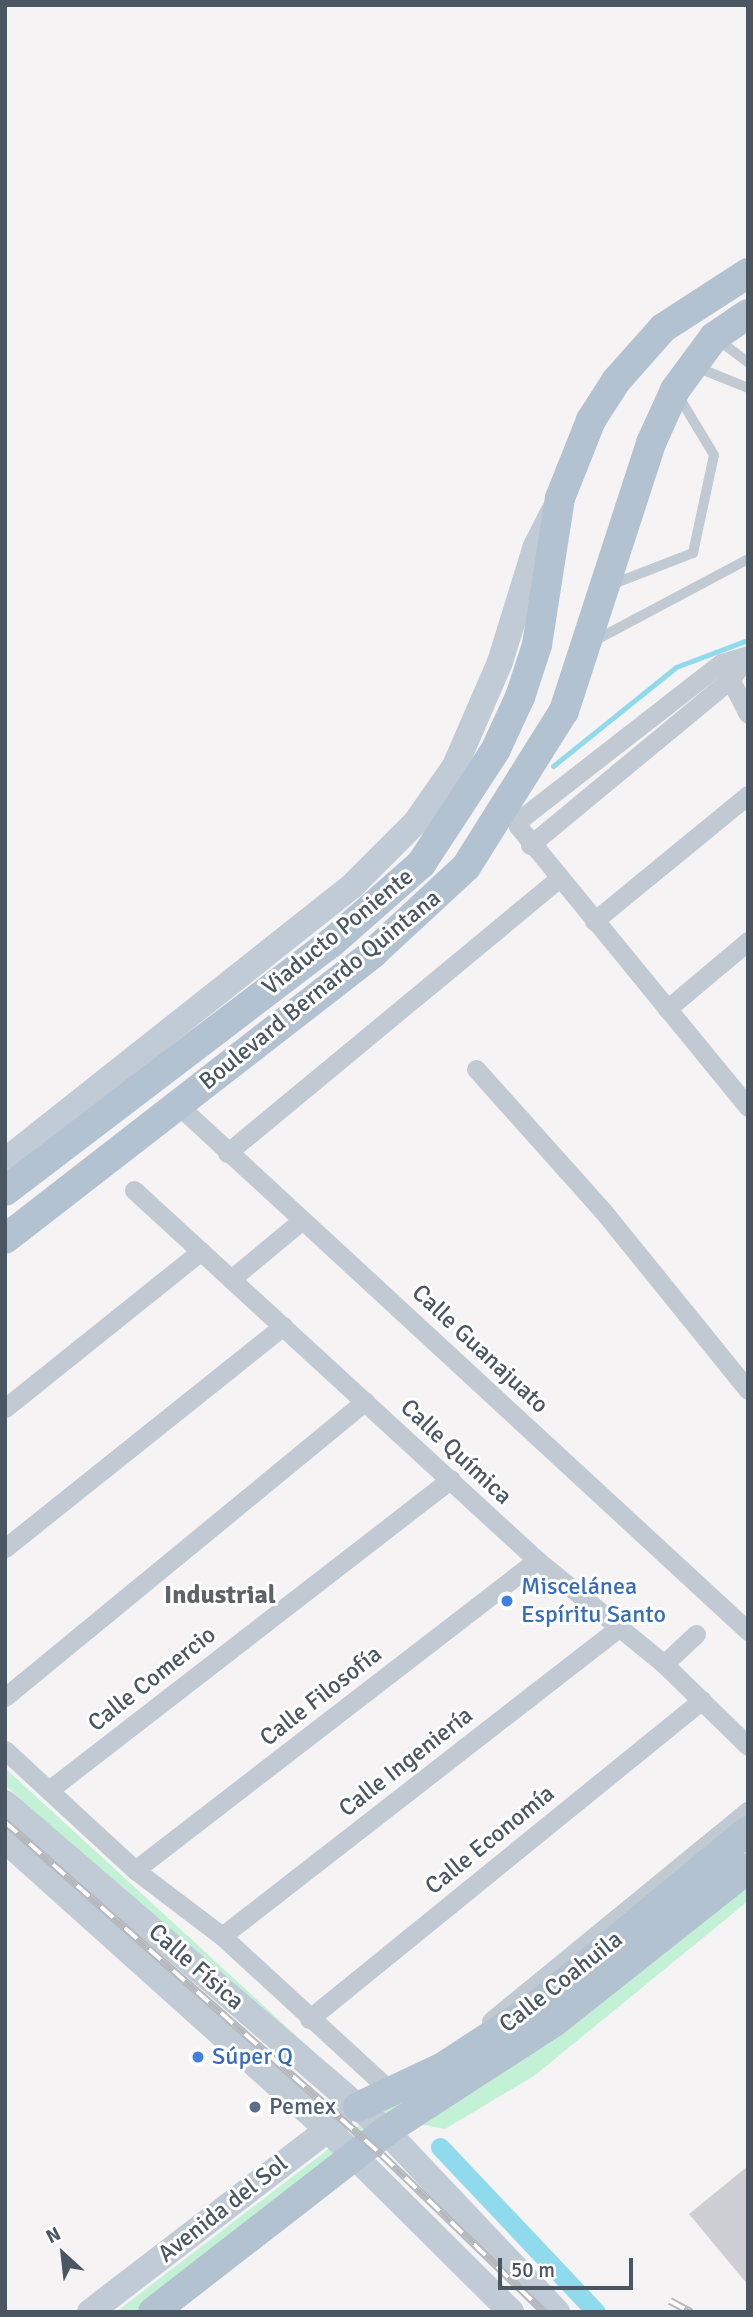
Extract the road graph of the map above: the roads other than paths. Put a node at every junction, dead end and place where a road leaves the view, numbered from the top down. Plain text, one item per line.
1 (748, 273) edge
2 (748, 314) edge
3 (714, 337) junction
4 (748, 362) edge
5 (692, 366) junction
6 (748, 388) edge
7 (675, 390) junction
8 (560, 498) junction
9 (748, 559) edge
10 (606, 587) junction
11 (588, 645) junction
12 (747, 655) edge
13 (726, 671) junction
14 (748, 714) edge
15 (748, 795) edge
16 (530, 845) junction
17 (559, 877) junction
18 (594, 921) junction
19 (748, 942) edge
20 (667, 1009) junction
21 (476, 1069) dead end
22 (178, 1105) junction
23 (748, 1107) edge
24 (227, 1153) junction
25 (5, 1161) edge
26 (5, 1191) edge
27 (134, 1191) dead end
28 (300, 1222) junction
29 (5, 1239) edge
30 (201, 1251) junction
31 (231, 1279) junction
32 (283, 1326) junction
33 (748, 1390) edge
34 (365, 1401) junction
35 (5, 1408) edge
36 (451, 1479) junction
37 (5, 1548) edge
38 (537, 1560) junction
39 (621, 1626) junction
40 (748, 1631) edge
41 (696, 1634) dead end
42 (664, 1664) junction
43 (5, 1697) edge
44 (702, 1700) junction
45 (748, 1746) edge
46 (5, 1750) edge
47 (49, 1790) junction
48 (5, 1803) edge
49 (748, 1811) edge
50 (748, 1831) edge
51 (5, 1840) edge
52 (748, 1868) edge
53 (135, 1870) junction
54 (222, 1937) junction
55 (309, 2019) junction
56 (449, 2077) junction
57 (393, 2093) junction
58 (358, 2107) junction
59 (328, 2130) junction
60 (386, 2131) junction
61 (355, 2158) junction
62 (90, 2312) edge
63 (153, 2312) edge
64 (511, 2312) edge
65 (557, 2312) edge

1 - 8 main road
2 - 3 main road, Boulevard Bernardo Quintana
3 - 4 lane
3 - 5 main road, Boulevard Bernardo Quintana
5 - 6 lane
5 - 7 main road, Boulevard Bernardo Quintana
7 - 10 main road, Boulevard Bernardo Quintana
7 - 10 lane
8 - 25 street
8 - 26 main road, Viaducto Poniente
9 - 11 lane
10 - 11 main road, Boulevard Bernardo Quintana
11 - 22 main road, Boulevard Bernardo Quintana
12 - 13 street
13 - 14 street
13 - 16 street
13 - 16 street
15 - 18 street
16 - 17 street
17 - 18 street
17 - 24 street
18 - 20 street
19 - 20 street
20 - 23 street
21 - 33 street
22 - 24 street, Calle Guanajuato
22 - 29 main road, Boulevard Bernardo Quintana
24 - 28 street, Calle Guanajuato
27 - 30 street, Calle Química
28 - 31 street
28 - 40 street, Calle Guanajuato
30 - 31 street, Calle Química
30 - 35 street
31 - 32 street, Calle Química
32 - 34 street, Calle Química
32 - 37 street
34 - 36 street, Calle Química
34 - 43 street
36 - 38 street, Calle Química
36 - 47 street, Calle Comercio
38 - 39 street, Calle Química
38 - 53 street, Calle Filosofía
39 - 42 street, Calle Química
39 - 54 street, Calle Ingeniería
41 - 42 street
42 - 44 street, Calle Química
44 - 45 street, Calle Química
44 - 55 street, Calle Economía
46 - 47 street, Calle Física
47 - 53 street, Calle Física
48 - 58 street, Calle Física
49 - 56 street
50 - 56 main road, Calle Coahuila
51 - 59 street
52 - 56 main road, Calle Coahuila
53 - 54 street, Calle Física
54 - 55 street, Calle Física
55 - 57 street, Calle Física
56 - 57 main road, Calle Coahuila
56 - 60 main road, Calle Coahuila
57 - 58 main road, Calle Coahuila
58 - 59 street, Avenida del Sol
58 - 60 street, Calle Física
59 - 61 street
59 - 62 street, Avenida del Sol
60 - 61 main road, Avenida del Sol
60 - 65 street, Calle Física
61 - 63 main road, Avenida del Sol
61 - 64 street

